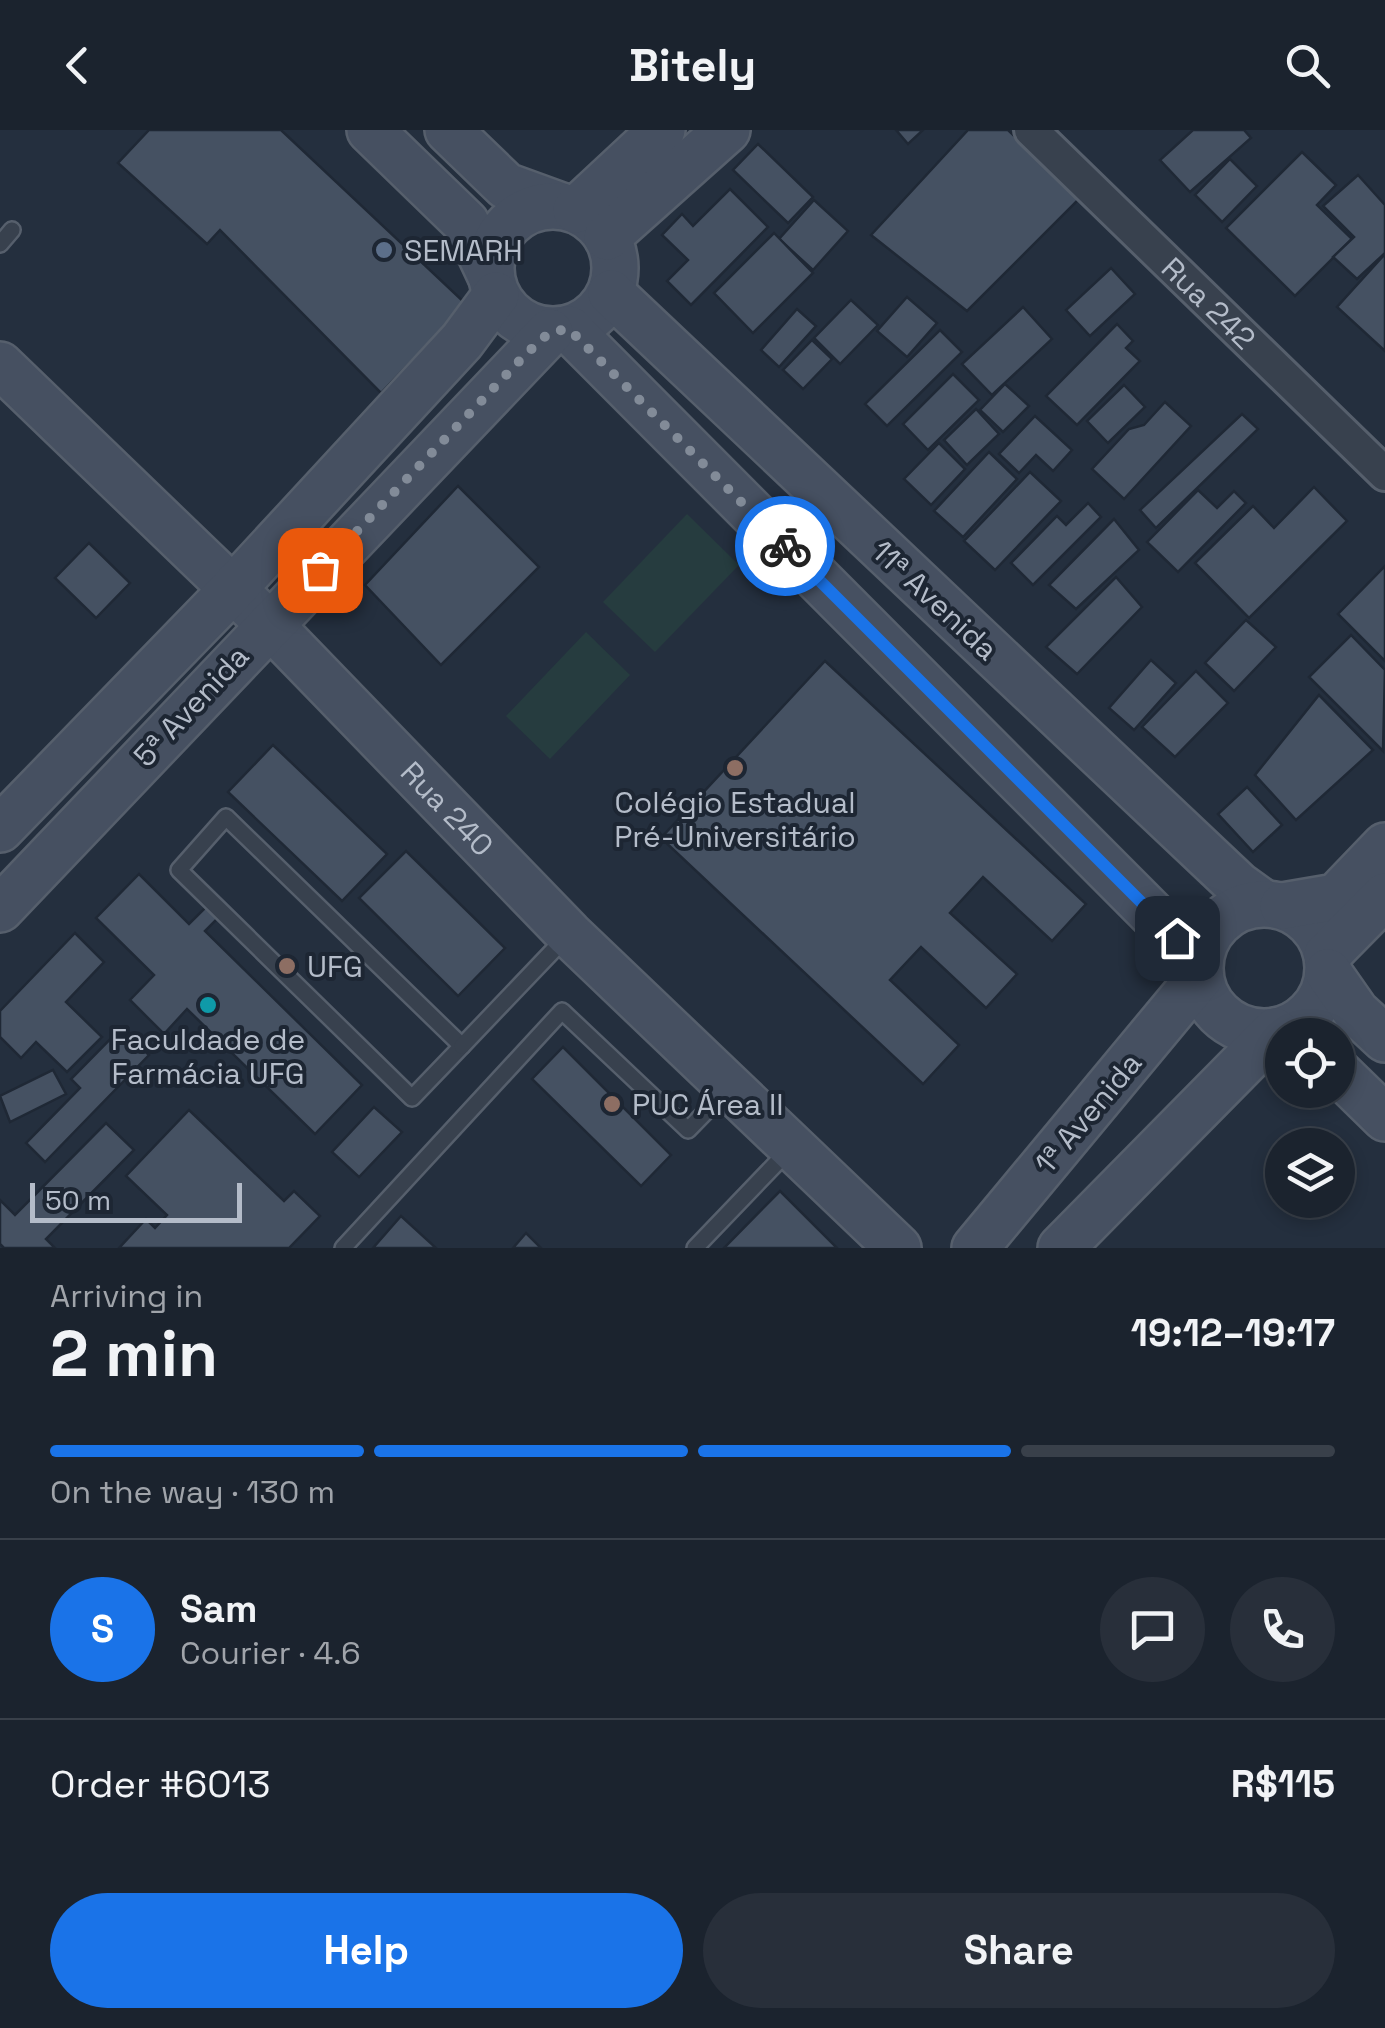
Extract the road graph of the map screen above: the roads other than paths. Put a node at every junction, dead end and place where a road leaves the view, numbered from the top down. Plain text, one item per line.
1 (370, 130) edge
2 (448, 130) edge
3 (662, 130) edge
4 (727, 130) edge
5 (1031, 130) edge
6 (582, 218) junction
7 (12, 230) dead end
8 (0, 244) edge
9 (493, 284) junction
10 (610, 293) junction
11 (559, 330) junction
12 (0, 365) edge
13 (1385, 474) edge
14 (232, 590) junction
15 (269, 624) junction
16 (0, 829) edge
17 (1385, 846) edge
18 (1385, 896) edge
19 (1273, 905) junction
20 (0, 908) edge
21 (569, 934) junction
22 (1328, 964) junction
23 (1199, 969) junction
24 (1301, 1018) edge
25 (1265, 1029) edge
26 (1385, 1039) edge
27 (462, 1046) junction
28 (1265, 1051) edge
29 (729, 1088) junction
30 (1355, 1089) edge
31 (1385, 1118) edge
32 (791, 1147) junction
33 (343, 1248) edge
34 (695, 1248) edge
35 (898, 1248) edge
36 (975, 1248) edge
37 (1060, 1248) edge

1 - 9 main road
2 - 6 main road
3 - 6 main road
4 - 6 main road
5 - 13 street, Rua 242
6 - 9 main road
6 - 10 main road
7 - 8 lane
9 - 11 main road
9 - 14 main road, 5ª Avenida
10 - 11 main road
10 - 19 main road, 11ª Avenida
11 - 15 main road, 5ª Avenida
11 - 23 main road
12 - 14 main road, Rua 240
14 - 15 main road, Rua 240
14 - 16 main road, 5ª Avenida
15 - 20 main road, 5ª Avenida
15 - 21 main road, Rua 240
17 - 19 main road
18 - 22 main road
19 - 22 main road
19 - 23 main road
21 - 27 lane
21 - 29 main road, Rua 240
22 - 24 main road
22 - 26 main road
23 - 25 main road
23 - 36 main road, 1ª Avenida
27 - 27 lane
28 - 37 main road
29 - 32 main road, Rua 240
29 - 33 lane
30 - 31 main road
32 - 34 lane
32 - 35 main road, Rua 240

